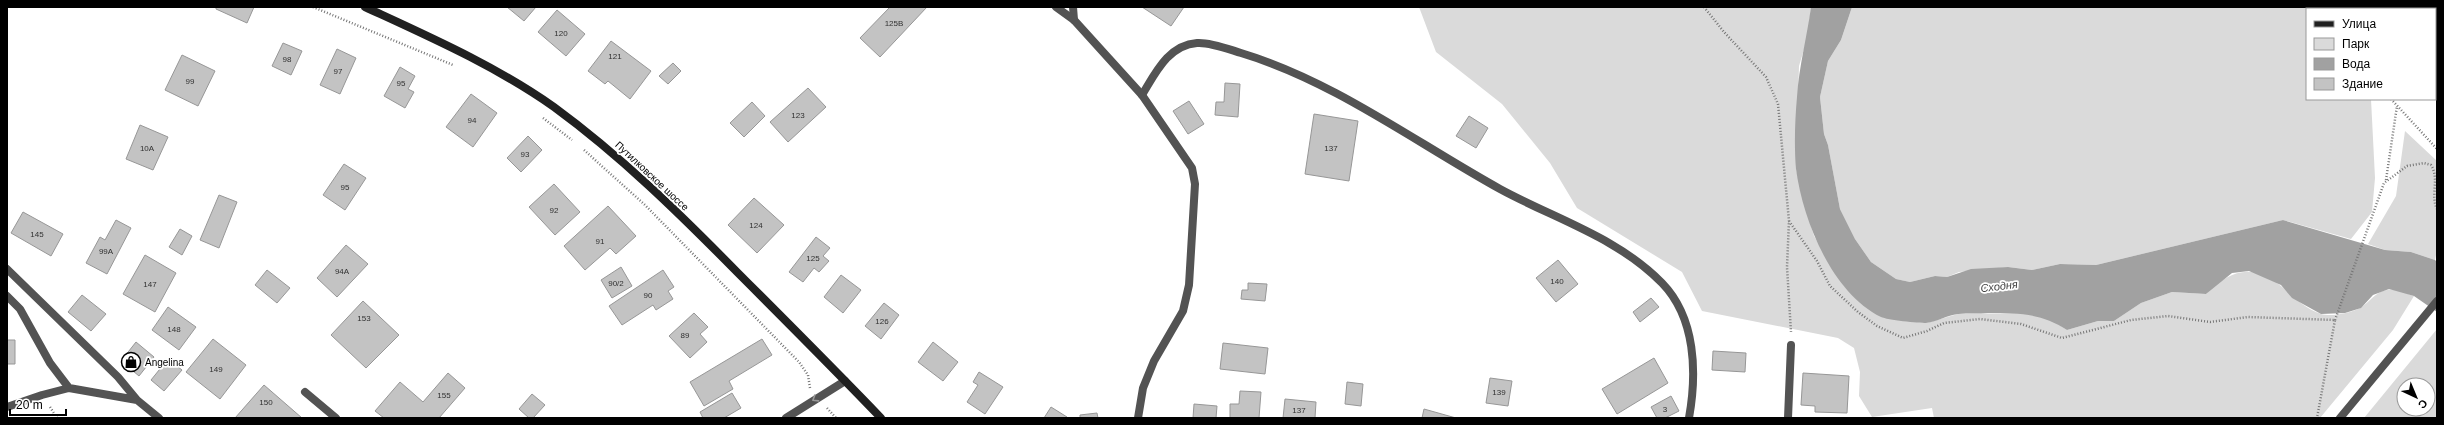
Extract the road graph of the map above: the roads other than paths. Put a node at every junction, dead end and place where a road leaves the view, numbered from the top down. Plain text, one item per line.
1 (365, 7) edge
2 (1056, 7) edge
3 (1073, 7) edge
4 (1074, 20) junction
5 (1142, 95) junction
6 (7, 269) edge
7 (7, 296) edge
8 (2437, 301) edge
9 (1791, 346) road end
10 (845, 381) junction
11 (69, 388) junction
12 (305, 392) dead end
13 (137, 400) junction
14 (7, 407) edge
15 (159, 418) edge
16 (336, 418) edge
17 (786, 418) edge
18 (881, 418) edge
19 (1138, 418) edge
20 (1689, 418) edge
21 (1788, 418) edge
22 (2340, 418) edge

1 - 10 main road, Путилковское шоссе
2 - 4 street
3 - 4 street
4 - 5 street
5 - 19 street
5 - 20 street
6 - 13 street
7 - 11 street
8 - 22 street
9 - 21 street
10 -> 17 street
10 - 18 main road, Путилковское шоссе
11 - 13 street
11 - 14 street
12 - 16 street
13 - 15 street

